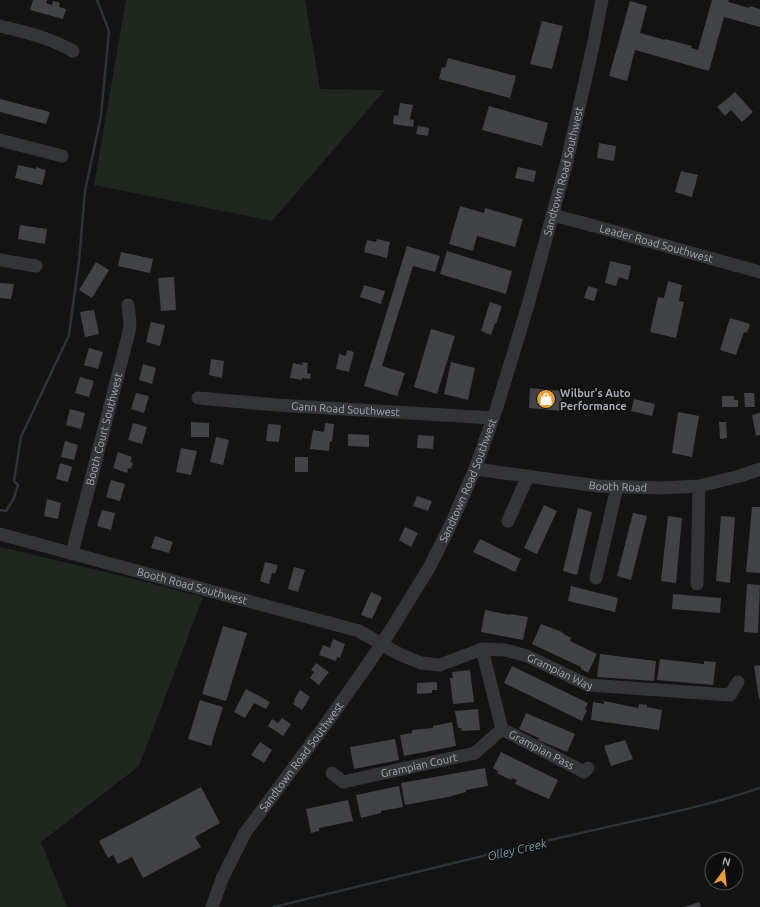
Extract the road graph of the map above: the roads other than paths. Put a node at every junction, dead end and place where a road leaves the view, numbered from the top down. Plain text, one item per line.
1 (602, 0) edge
2 (0, 26) edge
3 (73, 51) dead end
4 (0, 140) edge
5 (62, 156) dead end
6 (552, 216) junction
7 (0, 260) edge
8 (36, 266) dead end
9 (760, 272) edge
10 (128, 305) dead end
11 (198, 398) dead end
12 (493, 418) junction
13 (475, 469) junction
14 (760, 469) edge
15 (528, 476) junction
16 (699, 486) junction
17 (617, 487) junction
18 (508, 521) dead end
19 (0, 534) edge
20 (72, 553) junction
21 (596, 578) dead end
22 (697, 584) dead end
23 (382, 644) junction
24 (482, 649) junction
25 (738, 682) dead end
26 (502, 729) junction
27 (588, 768) dead end
28 (332, 773) dead end
29 (212, 907) edge

1 - 6 street, Sandtown Road Southwest
2 - 3 street
4 - 5 street
6 - 9 street, Leader Road Southwest
6 - 12 street, Sandtown Road Southwest
7 - 8 street
10 - 20 street, Booth Court Southwest
11 - 12 street, Gann Road Southwest
12 - 13 street, Sandtown Road Southwest
13 - 15 street, Booth Road
13 - 23 street, Sandtown Road Southwest
14 - 16 street, Booth Road
15 - 17 street, Booth Road
15 - 18 street
16 - 17 street, Booth Road
16 - 22 street
17 - 21 street
19 - 20 street, Booth Road Southwest
20 - 23 street, Booth Road Southwest
23 - 24 street, Grampian Way
23 - 29 street, Sandtown Road Southwest
24 - 25 street, Grampian Way
24 - 26 street, Grampian Pass
26 - 27 street, Grampian Pass
26 - 28 street, Grampian Court

